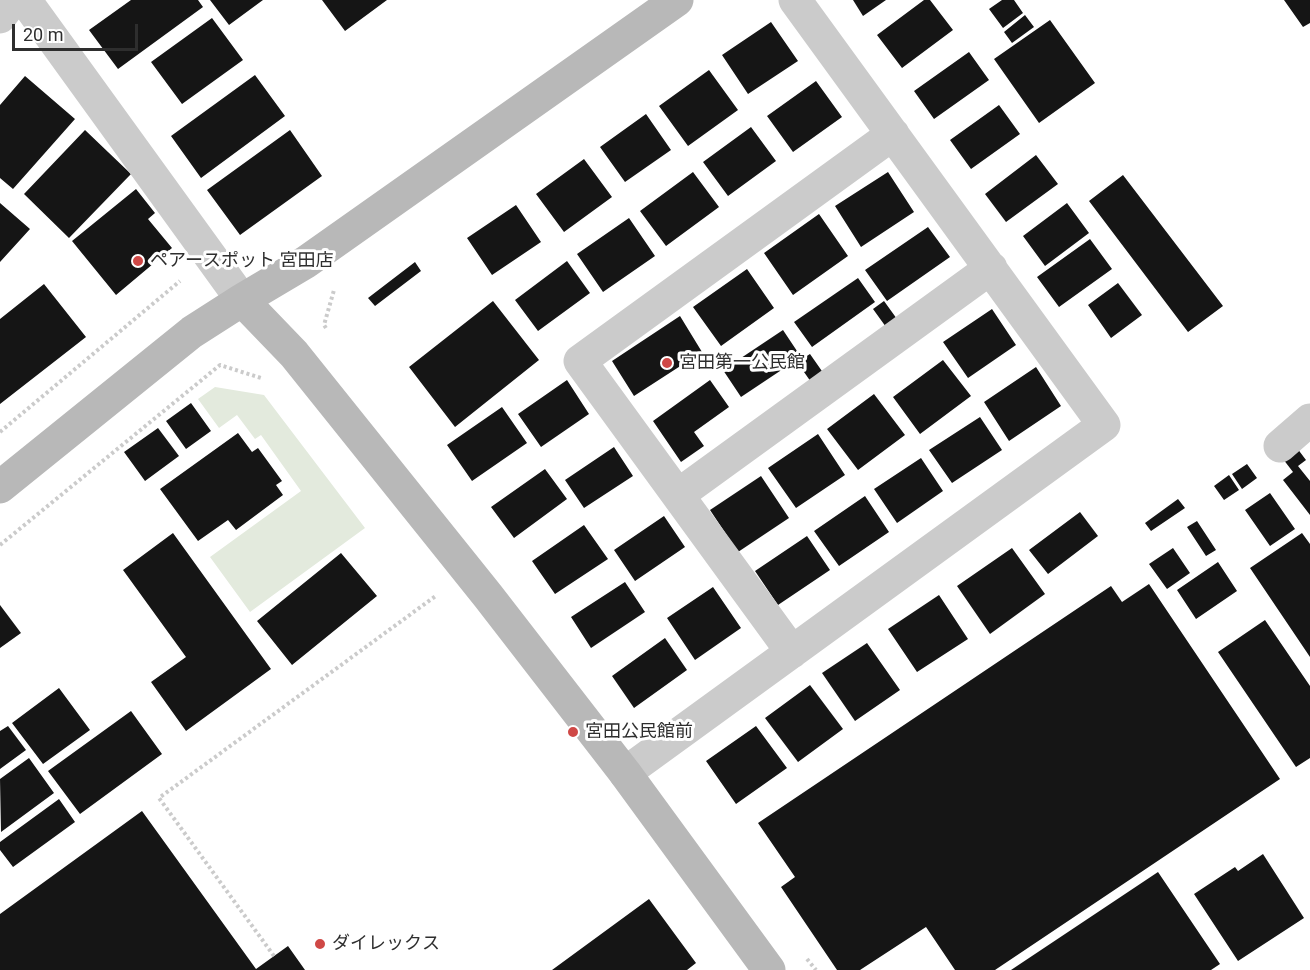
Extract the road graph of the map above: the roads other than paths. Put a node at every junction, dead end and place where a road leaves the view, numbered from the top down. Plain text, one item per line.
1 (13, 0) edge
2 (25, 0) edge
3 (677, 0) edge
4 (795, 0) edge
5 (0, 17) edge
6 (893, 134) junction
7 (990, 268) junction
8 (242, 300) junction
9 (1310, 420) edge
10 (1280, 446) dead end
11 (0, 487) edge
12 (678, 495) junction
13 (792, 652) junction
14 (625, 773) junction
15 (769, 970) edge

1 - 5 street
2 - 8 street
3 - 8 street
4 - 6 street
6 - 7 street
6 - 12 street
7 - 12 street
7 - 13 street
8 - 11 street
8 - 14 street
9 - 10 street
12 - 13 street
13 - 14 street
14 - 15 street

